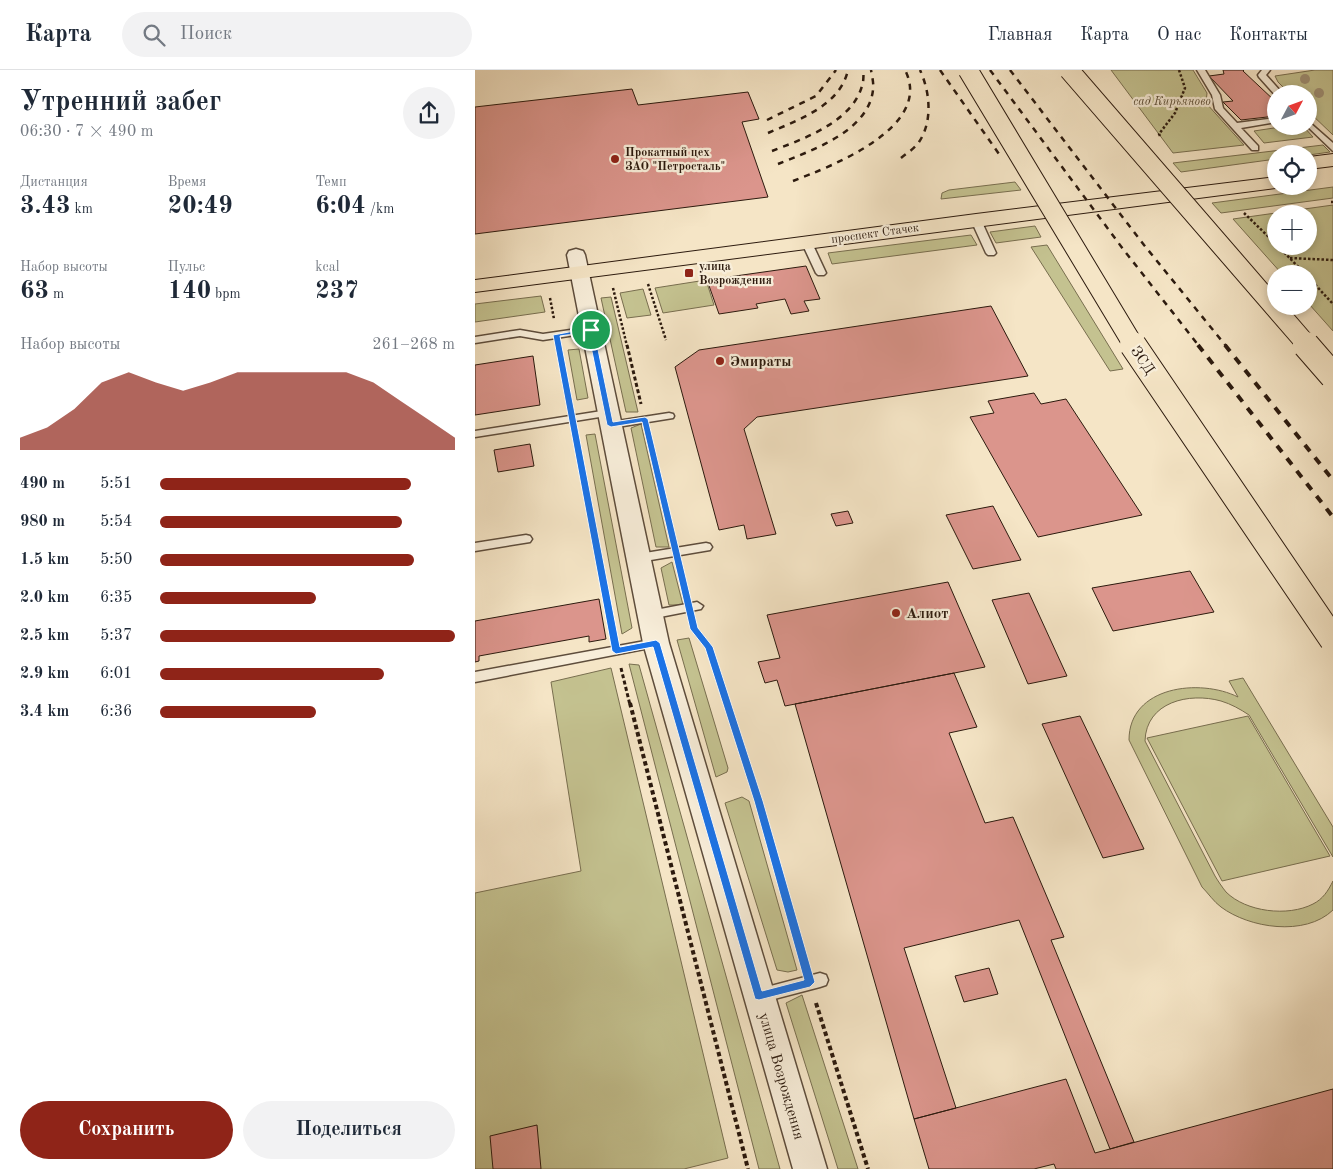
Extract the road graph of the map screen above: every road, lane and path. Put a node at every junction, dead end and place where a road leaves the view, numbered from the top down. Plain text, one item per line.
1 (968, 70) edge
2 (1069, 70) edge
3 (1179, 70) edge
4 (1201, 70) edge
5 (1266, 70) edge
6 (1271, 85) edge
7 (1267, 121) edge
8 (1235, 126) junction
9 (1317, 132) edge
10 (1161, 142) dead end
11 (1255, 148) dead end
12 (1333, 148) edge
13 (1333, 160) edge
14 (1317, 162) edge
15 (1267, 168) edge
16 (1333, 176) edge
17 (1317, 178) edge
18 (1267, 184) edge
19 (1244, 213) dead end
20 (976, 220) junction
21 (1267, 235) edge
22 (807, 243) junction
23 (991, 253) dead end
24 (1287, 255) edge
25 (1290, 258) junction
26 (1333, 260) edge
27 (577, 264) junction
28 (1297, 265) edge
29 (475, 268) edge
30 (821, 273) dead end
31 (648, 283) dead end
32 (475, 286) edge
33 (1317, 287) edge
34 (613, 288) dead end
35 (550, 297) dead end
36 (1333, 304) edge
37 (591, 330) junction
38 (557, 335) junction
39 (475, 340) edge
40 (666, 340) dead end
41 (1333, 376) edge
42 (669, 416) dead end
43 (573, 418) junction
44 (609, 419) junction
45 (645, 419) junction
46 (475, 434) edge
47 (526, 539) dead end
48 (475, 547) edge
49 (706, 547) dead end
50 (677, 552) junction
51 (639, 558) junction
52 (693, 607) junction
53 (650, 615) junction
54 (1333, 640) edge
55 (656, 643) junction
56 (616, 651) junction
57 (475, 677) edge
58 (815, 981) junction
59 (759, 996) junction
60 (748, 1169) edge
61 (810, 1169) edge
62 (868, 1169) edge

1 - 54 main road, ЗСД, bridge
2 - 41 main road, bridge
3 - 10 path
4 - 8 lane
5 - 6 lane
7 - 8 lane
8 - 11 lane
9 - 12 lane
13 - 14 main road
15 - 27 main road, проспект Стачек
16 - 17 main road
18 - 20 main road, проспект Стачек
19 - 21 path
20 - 22 main road, проспект Стачек
20 - 23 lane
22 - 27 main road, проспект Стачек
22 - 30 lane
24 - 25 path
25 - 26 path
25 - 28 path
27 - 29 main road, проспект Стачек
27 - 32 main road, проспект Стачек
27 - 37 street, улица Возрождения
31 - 40 path
33 - 36 path
34 - 45 path
35 - 38 path
37 - 38 lane
37 - 44 street, улица Возрождения
38 - 39 lane
38 - 43 path
42 - 45 lane
43 - 44 lane
43 - 46 lane
43 - 56 path
44 - 45 lane
44 - 51 street, улица Возрождения
45 - 50 path
47 - 48 lane
49 - 50 lane
50 - 51 lane
50 - 52 path
51 - 53 street, улица Возрождения
52 - 53 lane
52 - 58 path
53 - 55 street, улица Возрождения
55 - 56 lane
55 - 59 street, улица Возрождения
56 - 57 lane
56 - 60 path
58 - 59 lane
58 - 62 path
59 - 61 street, улица Возрождения

